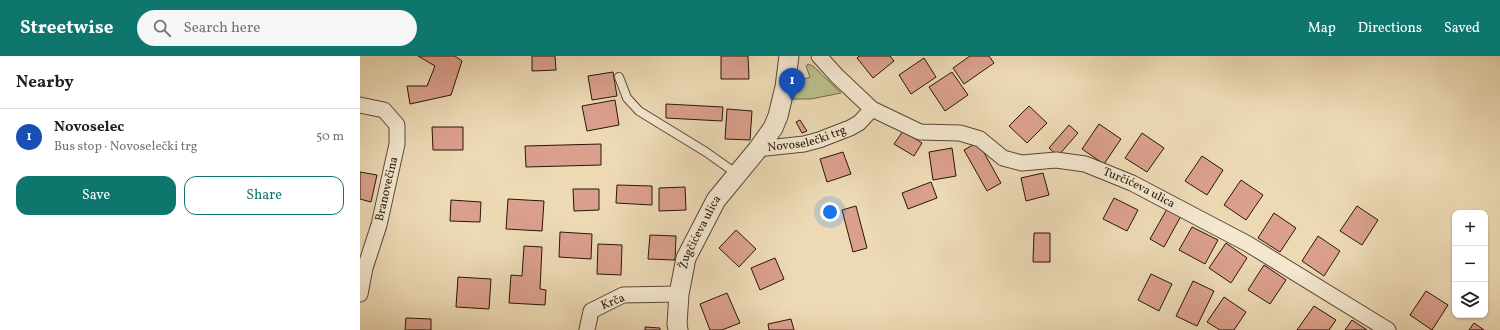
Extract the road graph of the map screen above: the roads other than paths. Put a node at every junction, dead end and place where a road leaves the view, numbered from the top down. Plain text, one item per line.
1 (789, 56) edge
2 (819, 56) edge
3 (619, 77) dead end
4 (360, 105) edge
5 (872, 109) junction
6 (758, 149) junction
7 (737, 174) junction
8 (360, 294) edge
9 (679, 294) junction
10 (587, 330) edge
11 (678, 330) edge
12 (1388, 330) edge

1 - 6 street, Novoselečki trg
2 - 5 street
3 - 7 lane
4 - 8 street, Branovečina
5 - 6 street, Novoselečki trg
5 - 12 street, Turčićeva ulica
6 - 7 street, Žugčićeva ulica
7 - 9 street, Žugčićeva ulica
9 - 10 street, Krča
9 - 11 street, Žugčićeva ulica

